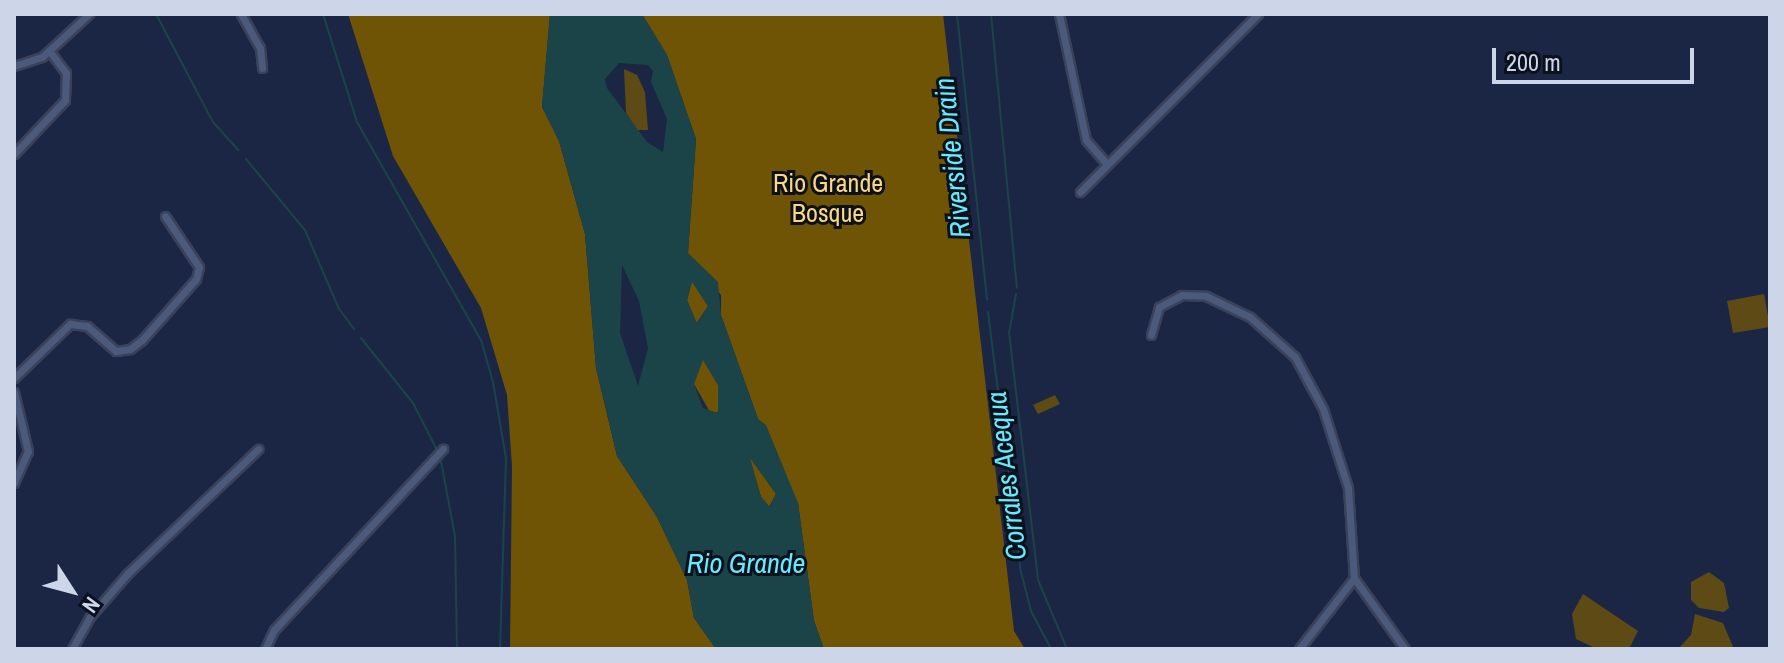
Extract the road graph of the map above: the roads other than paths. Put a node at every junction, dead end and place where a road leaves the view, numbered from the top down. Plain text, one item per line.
1 (89, 14) edge
2 (241, 14) edge
3 (1059, 14) edge
4 (1258, 14) edge
5 (50, 52) junction
6 (14, 66) edge
7 (262, 68) dead end
8 (14, 154) edge
9 (1107, 164) junction
10 (1080, 192) dead end
11 (165, 216) dead end
12 (1151, 335) dead end
13 (14, 378) edge
14 (14, 392) edge
15 (258, 449) dead end
16 (442, 450) dead end
17 (14, 483) edge
18 (1354, 578) junction
19 (72, 649) edge
20 (265, 649) edge
21 (1299, 649) edge
22 (1405, 649) edge

1 - 5 street
2 - 7 street
3 - 9 street
4 - 9 street
5 - 6 street
5 - 8 street
9 - 10 street
11 - 13 street
12 - 18 street
14 - 17 street
15 - 19 street
16 - 20 street
18 - 21 street
18 - 22 street

